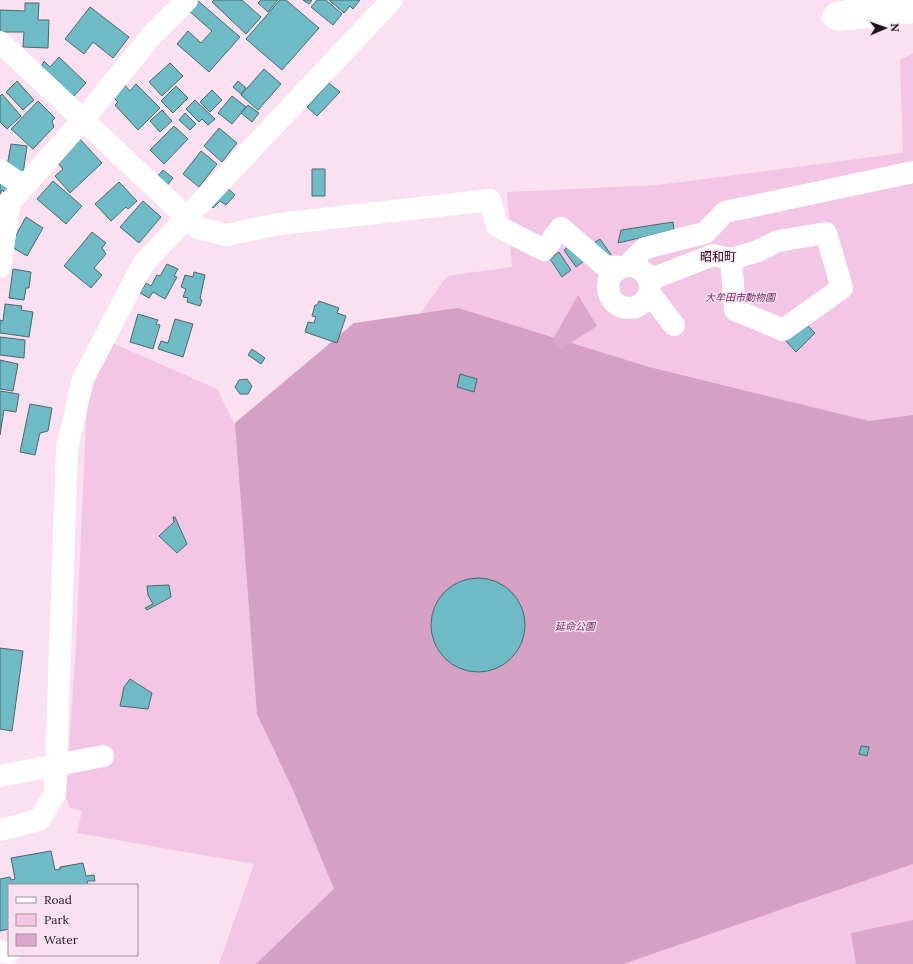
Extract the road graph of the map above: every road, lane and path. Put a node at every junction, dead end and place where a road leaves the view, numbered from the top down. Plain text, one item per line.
1 (187, 0) edge
2 (392, 0) edge
3 (913, 0) edge
4 (913, 12) edge
5 (0, 42) edge
6 (83, 120) junction
7 (0, 170) edge
8 (913, 172) edge
9 (23, 186) junction
10 (188, 217) junction
11 (1, 259) edge
12 (731, 259) junction
13 (625, 267) junction
14 (650, 287) junction
15 (674, 325) dead end
16 (103, 756) dead end
17 (0, 776) edge
18 (0, 830) edge

1 - 6 street
2 - 10 street
3 - 4 street
5 - 6 street
6 - 9 street
6 - 10 street
7 - 9 street
8 - 13 street
9 - 11 street
10 - 13 street
10 - 18 street
12 - 12 street
12 - 14 street
13 - 14 street
13 - 14 street
14 - 15 street
16 - 17 street

